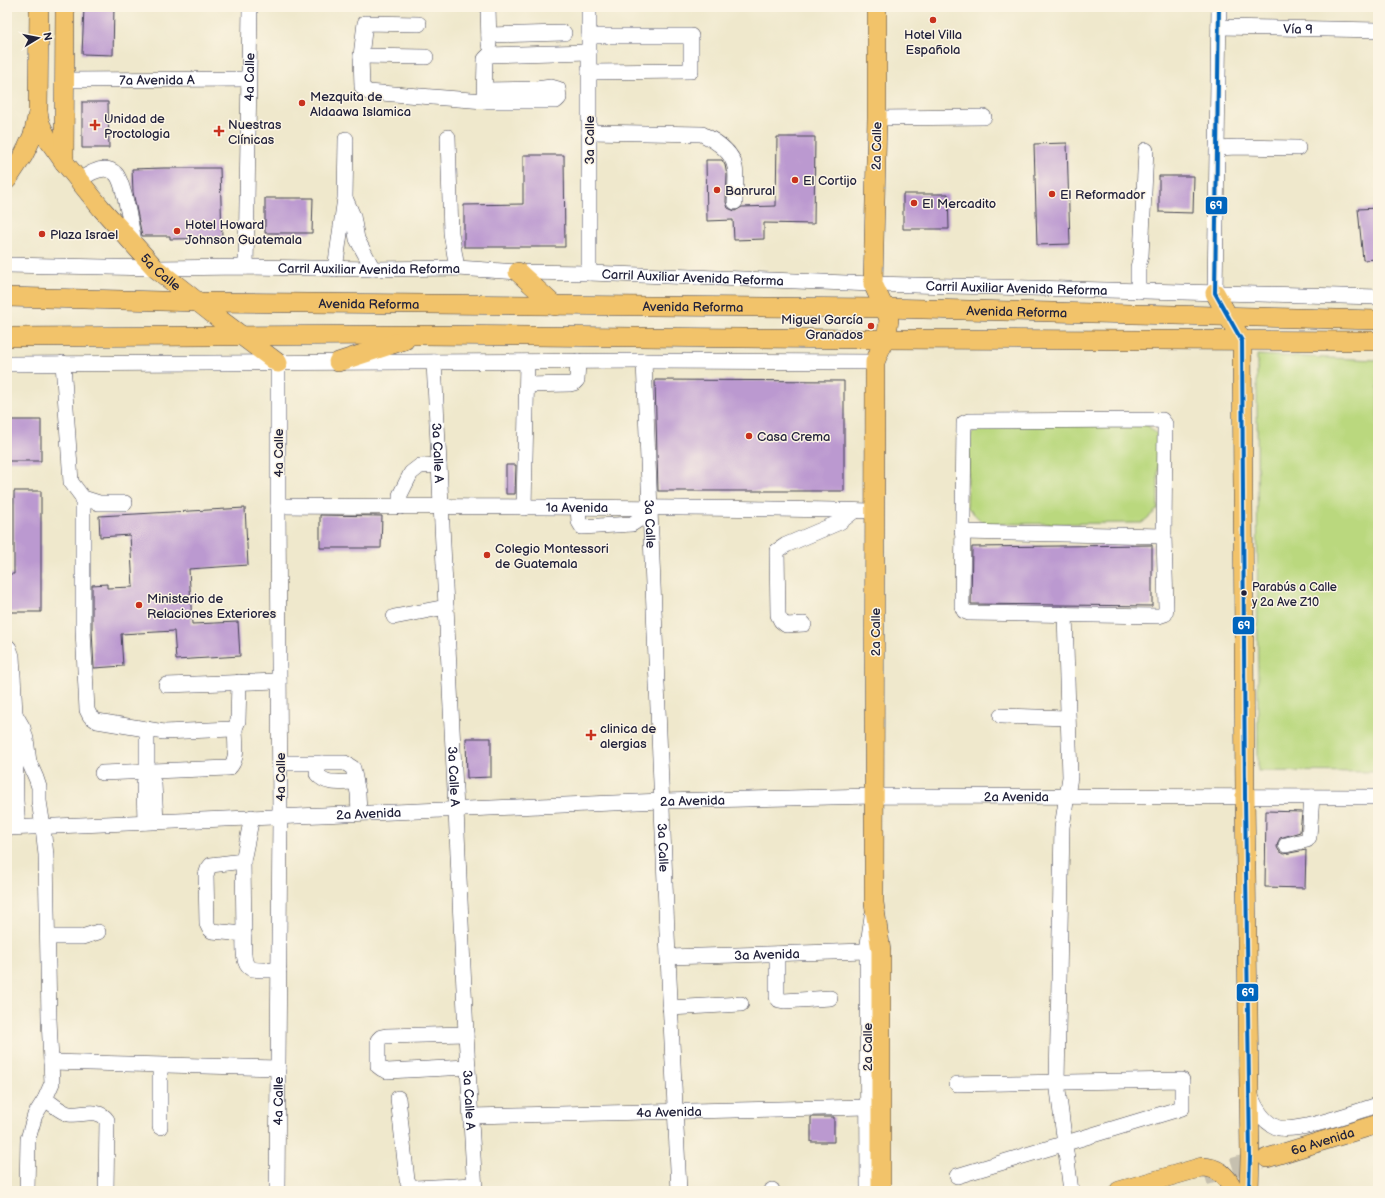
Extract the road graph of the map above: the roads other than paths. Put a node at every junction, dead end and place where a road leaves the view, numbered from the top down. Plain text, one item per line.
1 (39, 7) edge
2 (66, 7) edge
3 (250, 7) edge
4 (488, 7) edge
5 (589, 7) edge
6 (877, 7) edge
7 (1219, 7) edge
8 (419, 24) dead end
9 (1219, 27) junction
10 (1378, 30) edge
11 (564, 33) dead end
12 (489, 35) junction
13 (589, 36) junction
14 (589, 52) junction
15 (489, 55) junction
16 (361, 56) junction
17 (426, 57) dead end
18 (589, 72) junction
19 (248, 79) junction
20 (65, 80) junction
21 (38, 112) junction
22 (984, 117) dead end
23 (877, 118) junction
24 (589, 132) junction
25 (448, 137) dead end
26 (346, 139) dead end
27 (1217, 148) junction
28 (1298, 148) dead end
29 (1146, 150) dead end
30 (64, 162) junction
31 (7, 180) edge
32 (79, 181) junction
33 (345, 198) junction
34 (734, 202) dead end
35 (135, 246) junction
36 (7, 265) edge
37 (246, 267) junction
38 (155, 268) junction
39 (336, 268) junction
40 (457, 268) junction
41 (373, 269) junction
42 (518, 272) junction
43 (589, 273) junction
44 (873, 284) junction
45 (1138, 291) junction
46 (1215, 293) junction
47 (7, 297) edge
48 (1378, 297) edge
49 (199, 302) junction
50 (555, 306) junction
51 (884, 308) junction
52 (860, 309) junction
53 (1229, 317) junction
54 (1378, 320) edge
55 (241, 335) junction
56 (420, 335) junction
57 (7, 337) edge
58 (884, 338) junction
59 (862, 339) junction
60 (1242, 340) junction
61 (1378, 341) edge
62 (578, 361) junction
63 (644, 361) junction
64 (338, 362) junction
65 (434, 362) junction
66 (527, 362) junction
67 (875, 362) junction
68 (63, 363) junction
69 (278, 363) junction
70 (7, 364) edge
71 (527, 386) junction
72 (439, 465) junction
73 (84, 498) junction
74 (125, 503) dead end
75 (278, 506) junction
76 (400, 507) junction
77 (440, 507) junction
78 (524, 508) junction
79 (649, 510) junction
80 (854, 510) junction
81 (876, 511) junction
82 (962, 532) junction
83 (1164, 536) junction
84 (446, 607) junction
85 (1065, 614) junction
86 (394, 617) dead end
87 (804, 624) dead end
88 (7, 646) edge
89 (279, 681) junction
90 (239, 682) junction
91 (166, 685) dead end
92 (10, 686) edge
93 (1001, 716) dead end
94 (1068, 718) junction
95 (13, 721) edge
96 (235, 728) junction
97 (147, 729) junction
98 (280, 763) junction
99 (148, 771) junction
100 (102, 773) dead end
101 (873, 796) junction
102 (1067, 796) junction
103 (1245, 797) junction
104 (1312, 797) junction
105 (1378, 797) edge
106 (662, 801) junction
107 (456, 810) junction
108 (359, 813) junction
109 (280, 816) junction
110 (252, 818) junction
111 (150, 822) junction
112 (12, 827) edge
113 (43, 827) junction
114 (1286, 844) dead end
115 (243, 860) junction
116 (874, 903) junction
117 (98, 932) dead end
118 (244, 934) junction
119 (48, 937) junction
120 (867, 951) junction
121 (777, 954) junction
122 (668, 957) junction
123 (279, 970) junction
124 (830, 998) dead end
125 (741, 1004) dead end
126 (670, 1008) junction
127 (466, 1034) junction
128 (51, 1062) junction
129 (160, 1066) junction
130 (468, 1067) junction
131 (278, 1068) junction
132 (1057, 1082) junction
133 (957, 1084) dead end
134 (1248, 1090) junction
135 (398, 1098) dead end
136 (45, 1099) junction
137 (1378, 1105) edge
138 (867, 1107) junction
139 (675, 1111) junction
140 (471, 1116) junction
141 (1378, 1124) edge
142 (160, 1127) dead end
143 (1065, 1144) junction
144 (1267, 1158) tunnel mouth
145 (957, 1176) dead end
146 (1191, 1180) tunnel mouth
147 (475, 1188) edge
148 (26, 1190) edge
149 (106, 1191) edge
150 (277, 1191) edge
151 (679, 1191) edge
152 (868, 1191) edge
153 (881, 1191) edge
154 (1071, 1191) edge
155 (1119, 1191) edge
156 (1153, 1191) edge
157 (1234, 1191) edge
158 (1249, 1191) edge

1 - 21 main road, 5a Calle
2 - 20 main road
3 - 19 street, 4a Calle
4 - 12 street
5 - 13 street, 3a Calle
6 - 23 main road, 2a Calle
7 - 9 street
8 - 16 street
9 - 10 street, Vía 9
9 - 27 street
11 - 12 street
12 - 15 street
13 - 14 street, 3a Calle
13 - 18 street
14 - 15 street
14 - 18 street, 3a Calle
15 - 16 street
16 - 17 street
18 - 24 street, 3a Calle
19 - 20 street, 7a Avenida A
19 - 37 street, 4a Calle
20 - 30 main road
21 - 30 main road, 5a Calle
21 - 31 main road, 5a Calle
22 - 23 street
23 - 44 main road, 2a Calle
24 - 34 street
24 - 43 street, 3a Calle
25 - 40 street
26 - 33 street
27 - 28 street
27 - 46 street
29 - 45 street
30 - 32 main road, 5a Calle
32 - 35 main road, 5a Calle
32 - 35 street
33 - 39 street
33 - 41 street
35 - 38 main road, 5a Calle
36 - 38 street, Carril Auxiliar Avenida Reforma
37 - 38 street, Carril Auxiliar Avenida Reforma
37 - 39 street, Carril Auxiliar Avenida Reforma
38 - 49 main road, 5a Calle
39 - 41 street, Carril Auxiliar Avenida Reforma
40 - 41 street, Carril Auxiliar Avenida Reforma
40 - 42 street, Carril Auxiliar Avenida Reforma
42 - 43 street, Carril Auxiliar Avenida Reforma
42 - 50 main road
43 - 44 street, Carril Auxiliar Avenida Reforma
44 - 45 street, Carril Auxiliar Avenida Reforma
44 - 51 main road, 2a Calle
44 - 52 main road, 2a Calle
45 - 46 street, Carril Auxiliar Avenida Reforma
46 - 48 street, Carril Auxiliar Avenida Reforma
46 - 53 main road
47 - 49 main road, Avenida Reforma
49 - 50 main road, Avenida Reforma
49 - 55 main road, 5a Calle
50 - 52 main road, Avenida Reforma
51 - 52 main road, Avenida Reforma
51 - 53 main road, Avenida Reforma
51 - 58 main road, 2a Calle
52 - 59 main road, 2a Calle
53 - 54 main road, Avenida Reforma
53 - 60 main road
55 - 56 main road, Avenida Reforma
55 - 57 main road, Avenida Reforma
55 - 69 main road, 5a Calle
56 - 59 main road, Avenida Reforma
56 - 64 main road
58 - 59 main road, Avenida Reforma
58 - 60 main road, Avenida Reforma
58 - 67 main road, 2a Calle
59 - 67 main road, 2a Calle
60 - 61 main road, Avenida Reforma
60 - 103 main road
62 - 63 street
62 - 66 street
62 - 71 street
63 - 67 street
63 - 79 street, 3a Calle
64 - 65 street
64 - 69 street
65 - 66 street
65 - 72 street, 3a Calle A
66 - 71 street
67 - 81 main road, 2a Calle
68 - 69 street
68 - 70 street
68 - 73 street
69 - 75 street, 4a Calle
71 - 78 street
72 - 76 street
72 - 77 street, 3a Calle A
73 - 74 street
73 - 97 street
75 - 76 street, 1a Avenida
75 - 89 street, 4a Calle
76 - 77 street, 1a Avenida
77 - 78 street, 1a Avenida
77 - 84 street, 3a Calle A
78 - 79 street, 1a Avenida
79 - 80 street
79 - 106 street, 3a Calle
80 - 81 street
80 - 87 street
81 - 101 main road, 2a Calle
82 - 83 street
82 - 83 street
82 - 85 street
83 - 85 street
84 - 86 street
84 - 107 street, 3a Calle A
85 - 94 street
88 - 92 street
89 - 90 street
89 - 98 street, 4a Calle
90 - 91 street
90 - 96 street
92 - 95 street
93 - 94 street
94 - 102 street
95 - 112 street
95 - 113 street
96 - 97 street
96 - 99 street
97 - 99 street
98 - 108 street
98 - 109 street, 4a Calle
99 - 100 street
99 - 111 street
101 - 102 street, 2a Avenida
101 - 106 street, 2a Avenida
101 - 116 main road, 2a Calle
102 - 103 street, 2a Avenida
102 - 132 street
103 - 104 street, 2a Avenida
103 - 134 main road
104 - 105 street, 2a Avenida
104 - 114 street
106 - 107 street, 2a Avenida
106 - 122 street, 3a Calle
107 - 108 street, 2a Avenida
107 - 127 street, 3a Calle A
108 - 109 street, 2a Avenida
109 - 110 street, 2a Avenida
109 - 123 street, 4a Calle
110 - 111 street, 2a Avenida
110 - 115 street
111 - 113 street, 2a Avenida
112 - 113 street, 2a Avenida
113 - 119 street
115 - 118 street
115 - 118 street
116 - 120 street, 2a Calle
116 - 153 main road, 2a Calle
117 - 119 street
118 - 123 street
119 - 128 street
120 - 121 street, 3a Avenida
120 - 138 street, 2a Calle
121 - 122 street, 3a Avenida
121 - 124 street
122 - 126 street, 3a Calle
123 - 131 street, 4a Calle
125 - 126 street
126 - 139 street, 3a Calle
127 - 130 street, 3a Calle A
127 - 130 street
128 - 129 street
128 - 136 street
129 - 131 street
129 - 142 street
130 - 140 street, 3a Calle A
131 - 150 street, 4a Calle
132 - 133 street
132 - 143 street
132 - 143 street
134 - 137 street
134 - 158 main road
135 - 147 street
136 - 148 street
136 - 149 street
138 - 139 street, 4a Avenida
138 - 152 street, 2a Calle
139 - 140 street, 4a Avenida
139 - 151 street, 3a Calle
140 - 147 street, 3a Calle A
141 - 144 main road, 6a Avenida
143 - 145 street
143 - 154 street
146 - 156 main road
155 - 157 main road

